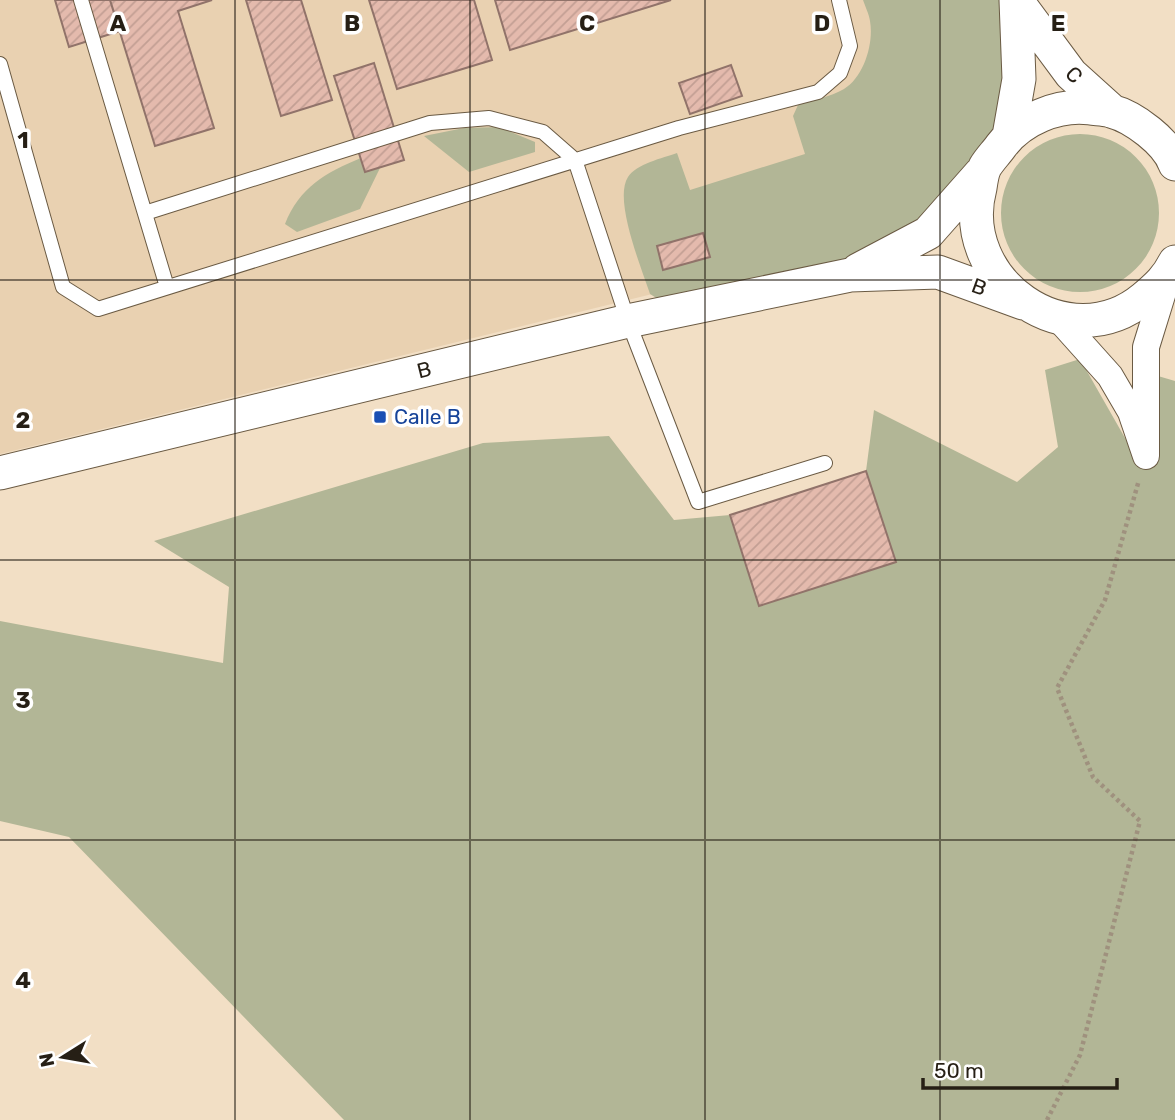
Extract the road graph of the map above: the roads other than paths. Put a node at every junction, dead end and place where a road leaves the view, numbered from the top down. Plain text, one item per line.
1 (81, 0) edge
2 (839, 0) edge
3 (1016, 1) edge
4 (0, 64) edge
5 (1112, 111) junction
6 (1009, 135) junction
7 (575, 160) junction
8 (1175, 164) edge
9 (985, 168) junction
10 (145, 213) junction
11 (1171, 271) edge
12 (850, 275) junction
13 (167, 287) junction
14 (1023, 303) junction
15 (1058, 318) junction
16 (628, 321) junction
17 (825, 463) dead end
18 (0, 473) edge

1 - 10 lane
2 - 7 lane
3 - 5 street, C
3 - 6 street, C
4 - 13 lane
5 - 6 street
5 - 8 street
6 - 9 street, B
7 - 10 lane
7 - 13 lane
7 - 16 lane
9 - 12 street, B
9 - 14 street
10 - 13 lane
11 - 15 street
11 - 15 street
12 - 14 street, B
12 - 16 street, B
14 - 15 street, B
16 - 17 lane
16 - 18 street, B

